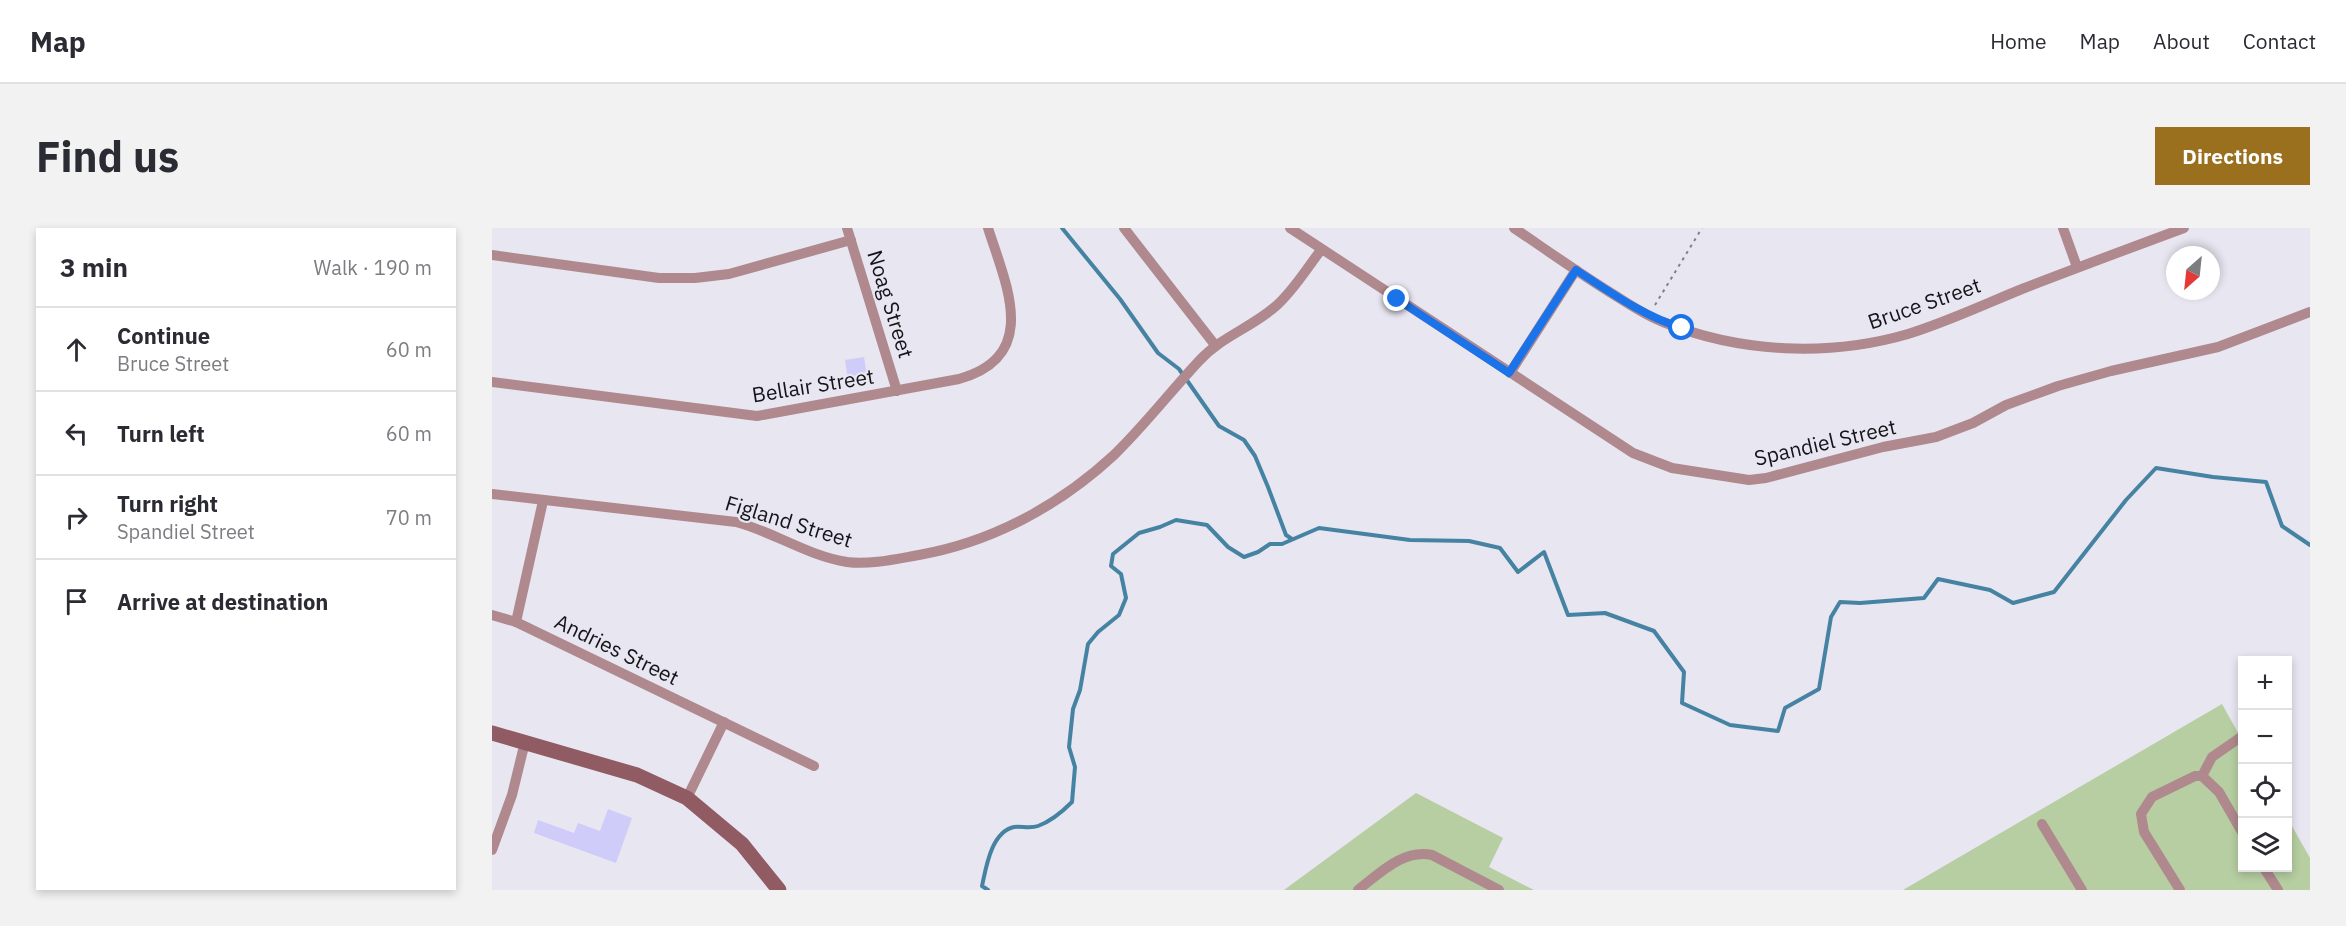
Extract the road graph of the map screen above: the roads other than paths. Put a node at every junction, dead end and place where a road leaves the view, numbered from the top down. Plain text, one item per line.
1 (847, 228) edge
2 (988, 228) edge
3 (1124, 228) edge
4 (1290, 228) edge
5 (1514, 228) edge
6 (2063, 228) edge
7 (2184, 228) edge
8 (851, 240) junction
9 (1322, 250) junction
10 (492, 255) edge
11 (2077, 267) junction
12 (1576, 270) junction
13 (2310, 312) edge
14 (1215, 345) junction
15 (1509, 373) junction
16 (492, 381) edge
17 (897, 391) junction
18 (492, 495) edge
19 (543, 501) junction
20 (492, 615) edge
21 (516, 622) junction
22 (724, 722) junction
23 (492, 733) edge
24 (2238, 739) edge
25 (525, 741) junction
26 (814, 766) dead end
27 (2202, 776) junction
28 (687, 798) junction
29 (2042, 824) dead end
30 (2238, 825) edge
31 (492, 850) edge
32 (2267, 872) edge
33 (1494, 889) edge
34 (779, 890) edge
35 (1358, 890) edge
36 (2082, 890) edge
37 (2180, 890) edge
38 (2278, 890) edge

1 - 8 street, Noag Street
2 - 17 street, Bellair Street
3 - 14 street
4 - 9 street, Spandiel Street
5 - 12 street, Bruce Street
6 - 11 street
7 - 11 street, Bruce Street
8 - 10 street
8 - 17 street, Noag Street
9 - 14 street, Figland Street
9 - 15 street, Spandiel Street
11 - 12 street, Bruce Street
12 - 15 street
13 - 15 street, Spandiel Street
14 - 19 street, Figland Street
16 - 17 street, Bellair Street
18 - 19 street, Figland Street
19 - 21 street
20 - 21 street, Andries Street
21 - 22 street, Andries Street
22 - 26 street, Andries Street
22 - 28 street
23 - 25 street
24 - 27 street
25 - 28 street
25 - 31 street
27 - 30 street
27 - 37 street
28 - 34 street
29 - 36 street
32 - 38 street
33 - 35 street

